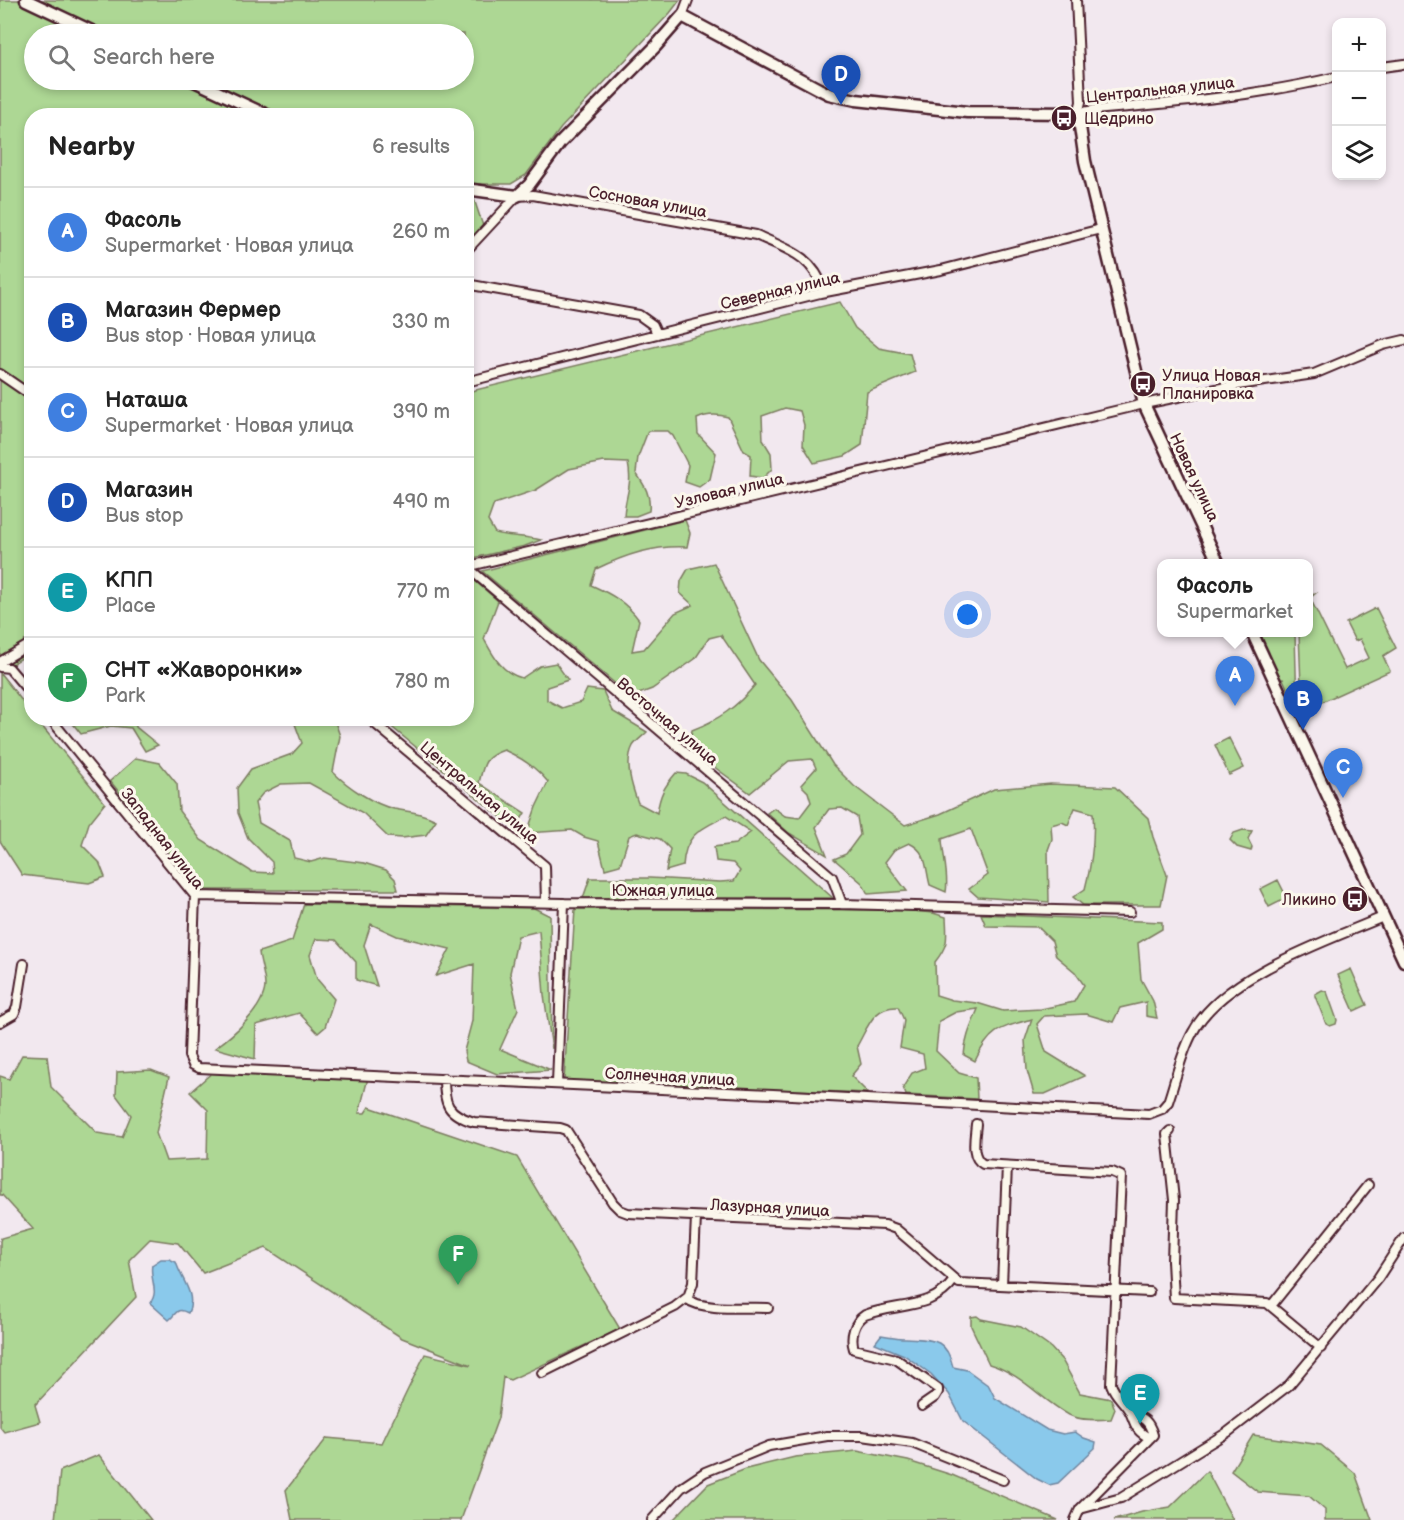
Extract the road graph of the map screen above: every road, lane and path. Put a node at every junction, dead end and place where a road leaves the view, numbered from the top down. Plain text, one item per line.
1 (26, 0) edge
2 (688, 0) edge
3 (1076, 0) edge
4 (682, 16) junction
5 (77, 24) edge
6 (1386, 67) edge
7 (1403, 67) edge
8 (1332, 78) edge
9 (213, 90) edge
10 (252, 108) edge
11 (1077, 113) junction
12 (474, 190) edge
13 (517, 196) junction
14 (1101, 229) junction
15 (474, 243) edge
16 (474, 285) edge
17 (825, 292) junction
18 (657, 334) junction
19 (1404, 340) edge
20 (0, 374) edge
21 (474, 380) edge
22 (24, 390) edge
23 (1144, 404) junction
24 (1217, 559) edge
25 (474, 565) edge
26 (474, 573) edge
27 (1253, 637) edge
28 (24, 648) edge
29 (0, 664) edge
30 (24, 686) edge
31 (57, 726) edge
32 (378, 726) edge
33 (195, 896) junction
34 (546, 902) junction
35 (564, 903) junction
36 (842, 904) junction
37 (1130, 912) dead end
38 (1383, 917) junction
39 (1404, 961) edge
40 (24, 964) dead end
41 (0, 1022) edge
42 (193, 1065) joint
43 (444, 1078) junction
44 (557, 1084) junction
45 (976, 1124) dead end
46 (1170, 1131) dead end
47 (1007, 1166) junction
48 (1368, 1185) dead end
49 (696, 1217) junction
50 (1404, 1238) edge
51 (954, 1280) junction
52 (1002, 1285) junction
53 (1115, 1291) junction
54 (1149, 1292) dead end
55 (687, 1299) junction
56 (1271, 1306) junction
57 (768, 1308) dead end
58 (1321, 1348) junction
59 (542, 1373) dead end
60 (922, 1406) dead end
61 (1131, 1413) junction
62 (1151, 1437) junction
63 (1003, 1480) dead end
64 (1080, 1509) junction
65 (652, 1520) edge
66 (1075, 1520) edge

1 - 5 street
2 - 4 street
3 - 11 street
4 - 11 street, Центральная улица
4 - 13 street
6 - 7 street
8 - 11 street, Центральная улица
9 - 10 street
11 - 14 street, Новая улица
12 - 13 street
13 - 15 street
13 - 17 street, Сосновая улица
14 - 17 street, Северная улица
14 - 23 street, Новая улица
16 - 18 street
17 - 18 street, Северная улица
18 - 21 street, Северная улица
19 - 23 street
20 - 22 street
23 - 24 street, Новая улица
23 - 25 street, Узловая улица
26 - 36 street, Восточная улица
27 - 38 street
28 - 29 street
29 - 30 street
31 - 33 street, Западная улица
32 - 34 street, Центральная улица
33 - 34 street, Южная улица
33 - 42 street, Западная улица
34 - 35 street, Южная улица
35 - 36 street, Южная улица
35 - 44 street
36 - 37 street, Южная улица
38 - 39 street
38 - 44 street, Солнечная улица
40 - 41 street
42 - 43 street, Солнечная улица
43 - 44 street, Солнечная улица
43 - 49 street, Лазурная улица
45 - 47 street
46 - 56 street
47 - 52 street
47 - 53 street
48 - 56 street
49 - 51 street, Лазурная улица
49 - 55 street
50 - 58 street
51 - 52 street
51 - 60 street
52 - 53 street
53 - 54 street
53 - 61 street
55 - 57 street
55 - 59 street
56 - 58 street
58 - 64 street
61 - 62 street
61 - 62 street
62 - 64 street
63 - 65 street
64 - 66 street

